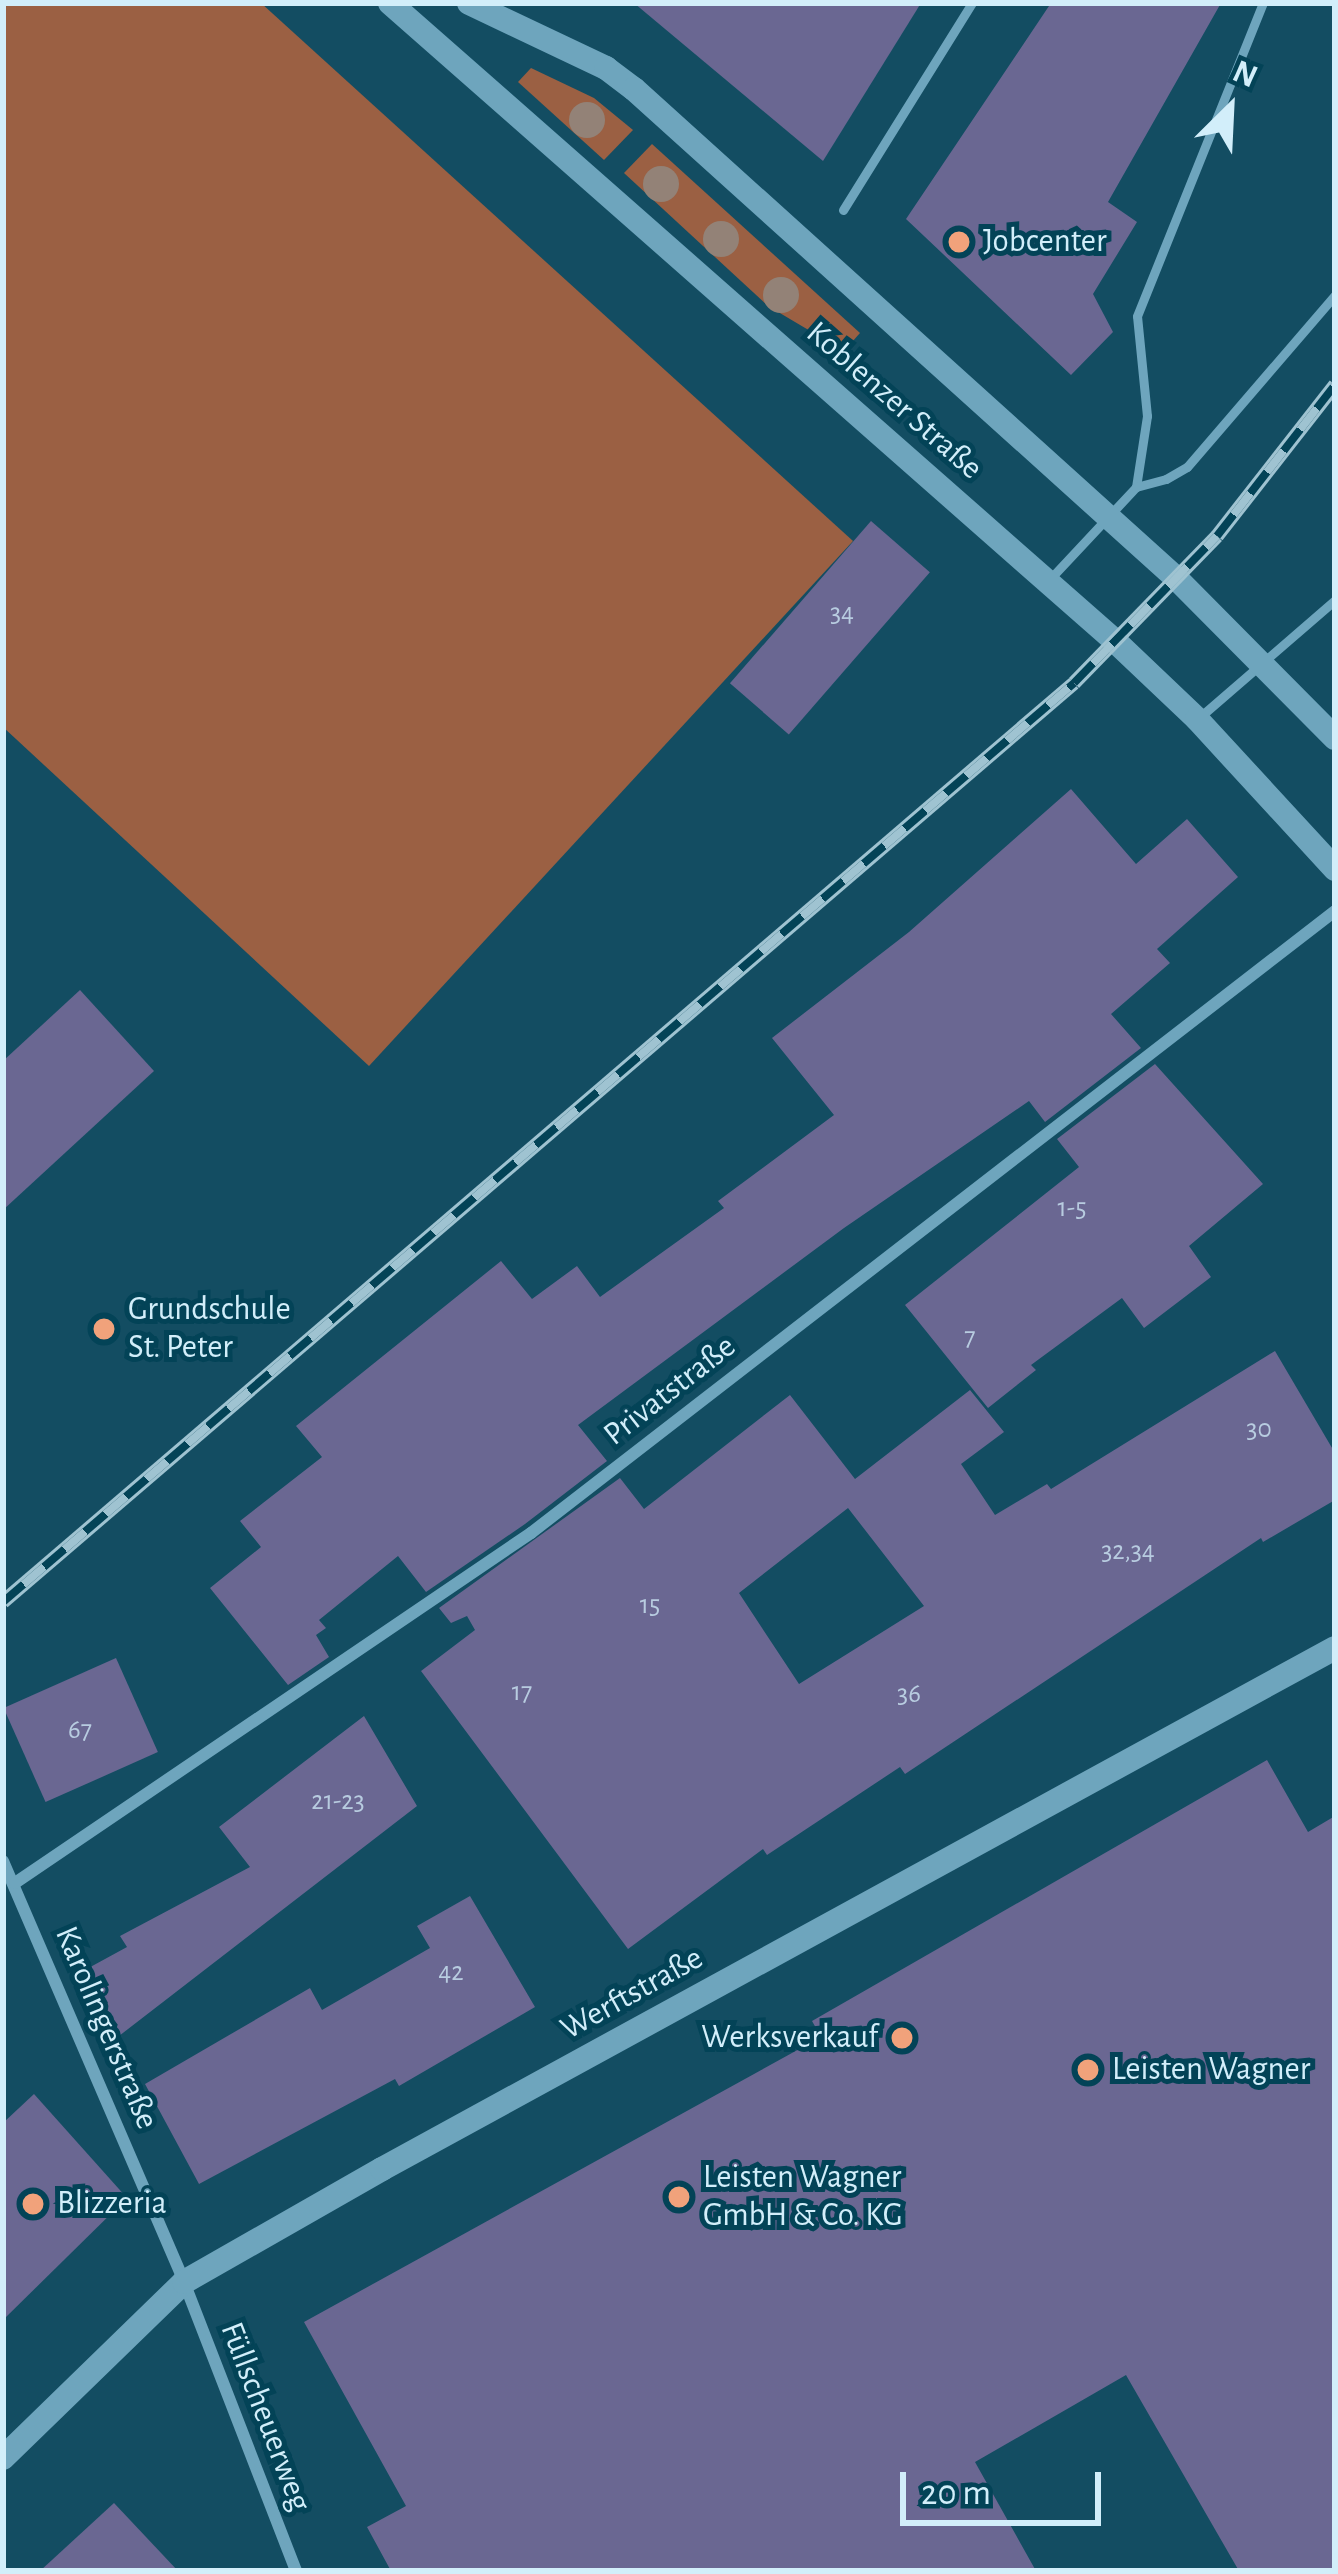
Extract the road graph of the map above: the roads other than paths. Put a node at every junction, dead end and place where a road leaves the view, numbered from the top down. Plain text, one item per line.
1 (390, 3) edge
2 (469, 3) edge
3 (972, 3) edge
4 (1263, 3) edge
5 (843, 210) dead end
6 (1335, 296) edge
7 (1136, 487) junction
8 (1108, 515) junction
9 (1049, 580) junction
10 (1335, 600) edge
11 (1263, 662) junction
12 (1197, 719) junction
13 (1335, 738) edge
14 (1335, 869) edge
15 (1335, 911) edge
16 (1335, 1648) edge
17 (3, 1861) edge
18 (15, 1883) junction
19 (184, 2282) junction
20 (3, 2458) edge
21 (296, 2571) edge

1 - 9 street, Koblenzer Straße
2 - 8 street, Koblenzer Straße
3 - 5 lane
4 - 7 lane
6 - 7 lane
7 - 8 lane
8 - 9 lane
8 - 11 street, Koblenzer Straße
9 - 12 street, Koblenzer Straße
10 - 11 lane
11 - 12 lane
11 - 13 street, Koblenzer Straße
12 - 14 street, Koblenzer Straße
15 - 18 street, Privatstraße
16 - 19 street, Werftstraße
17 - 18 street, Karolingerstraße
18 - 19 street, Karolingerstraße
19 - 20 street, Werftstraße
19 - 21 street, Füllscheuerweg

